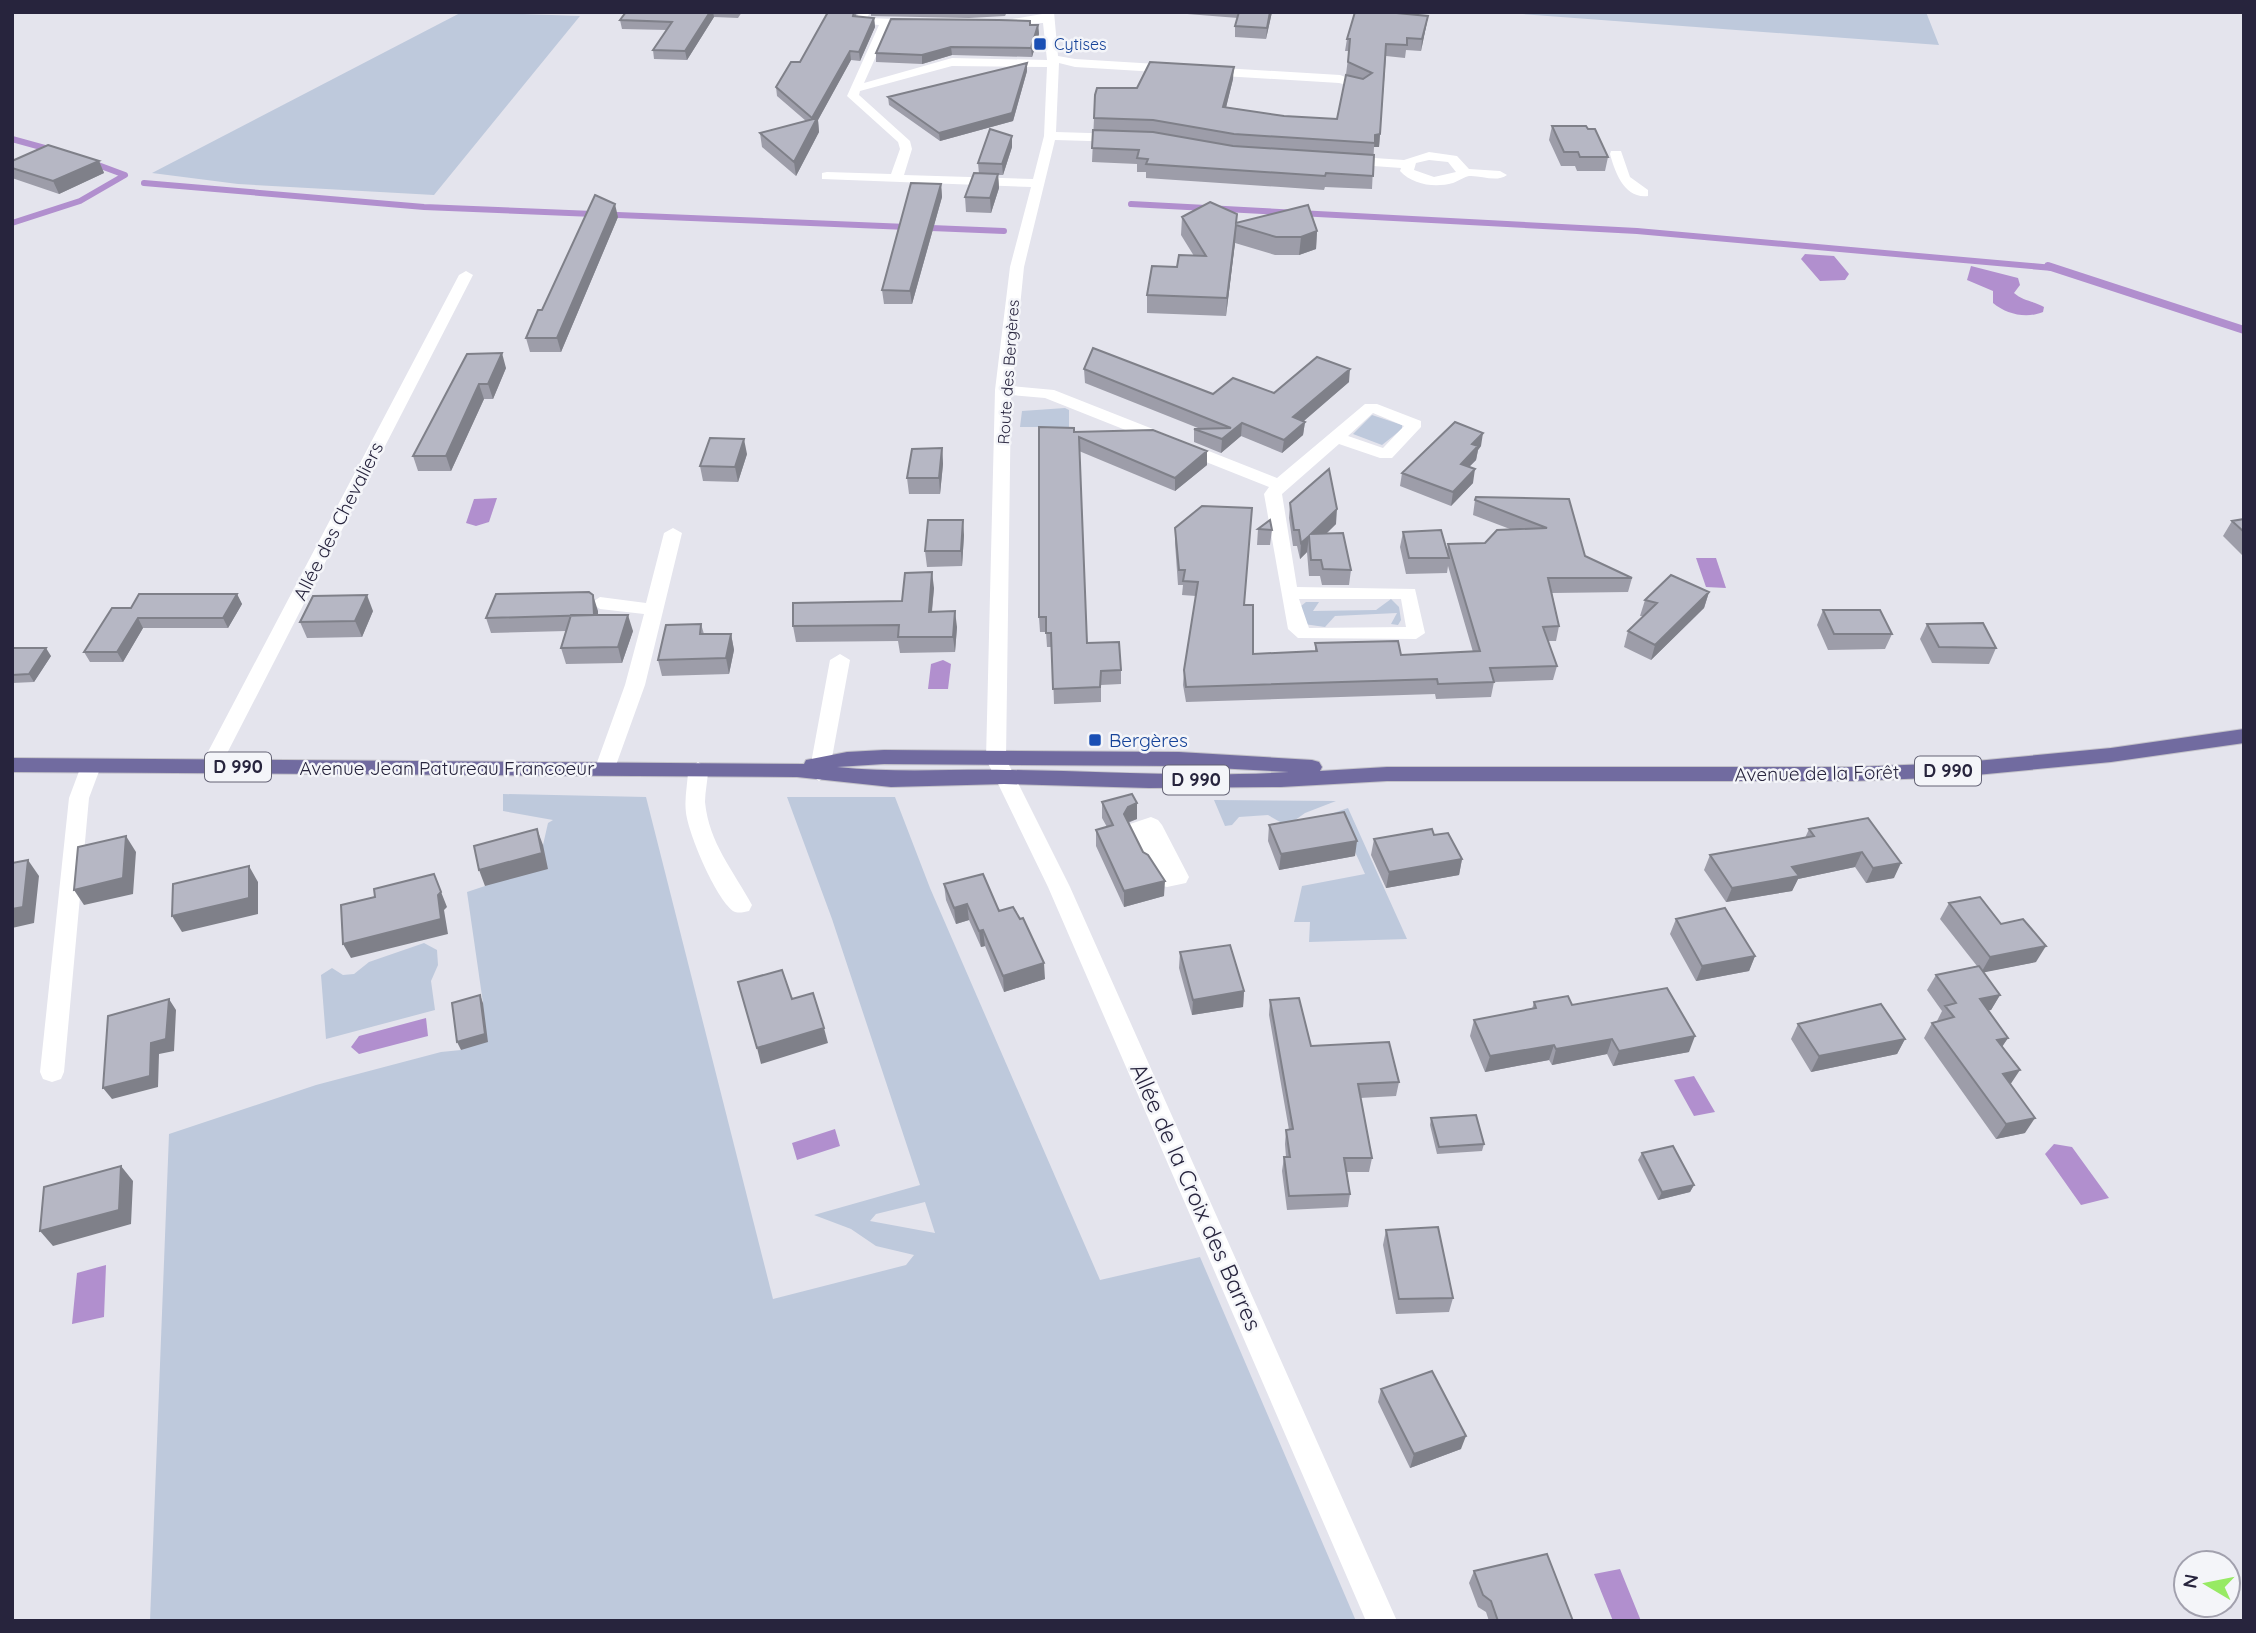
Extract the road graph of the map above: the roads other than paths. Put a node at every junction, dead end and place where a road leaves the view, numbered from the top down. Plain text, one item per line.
1 (864, 12) edge
2 (1049, 16) edge
3 (886, 22) junction
4 (928, 23) edge
5 (981, 23) edge
6 (1053, 61) junction
7 (1362, 85) edge
8 (855, 89) junction
9 (1051, 136) junction
10 (1140, 138) edge
11 (1615, 154) dead end
12 (1327, 159) edge
13 (1407, 164) junction
14 (1462, 172) junction
15 (1500, 175) dead end
16 (827, 176) dead end
17 (896, 178) junction
18 (1038, 183) junction
19 (1643, 193) dead end
20 (466, 275) dead end
21 (1003, 390) junction
22 (1336, 438) dead end
23 (1279, 485) junction
24 (673, 533) dead end
25 (1289, 593) junction
26 (600, 603) dead end
27 (654, 610) junction
28 (840, 660) dead end
29 (2244, 736) edge
30 (12, 765) edge
31 (91, 766) junction
32 (210, 767) junction
33 (605, 768) junction
34 (820, 768) junction
35 (1000, 768) junction
36 (698, 769) junction
37 (741, 905) dead end
38 (52, 1072) dead end
39 (1382, 1621) edge

1 - 3 street
2 - 5 street
2 - 6 street, Route des Bergères
3 - 4 street
3 - 8 street
6 - 7 street
6 - 8 street
6 - 9 street, Route des Bergères
8 - 17 street
9 - 10 street
9 - 18 street, Route des Bergères
11 - 19 street
12 - 13 street
13 - 14 street
13 - 14 street
14 - 15 street
16 - 17 street
17 - 18 street
18 - 21 street, Route des Bergères
20 - 32 street, Allée des Chevaliers
21 - 23 street
21 - 35 street, Route des Bergères
22 - 23 street
23 - 25 street
24 - 27 street
25 - 25 street
26 - 27 street
27 - 33 street
28 - 34 street
29 - 35 main road, Avenue de la Forêt / D 990
30 - 31 main road, Avenue Jean Patureau Francoeur / D 990
31 - 32 main road, Avenue Jean Patureau Francoeur / D 990
31 - 38 street
32 - 33 main road, Avenue Jean Patureau Francoeur / D 990
33 - 36 main road, Avenue Jean Patureau Francoeur / D 990
34 - 35 main road, Avenue Jean Patureau Francoeur / D 990
34 - 36 main road, Avenue Jean Patureau Francoeur / D 990
35 - 39 street, Allée de la Croix des Barres
36 - 37 street

